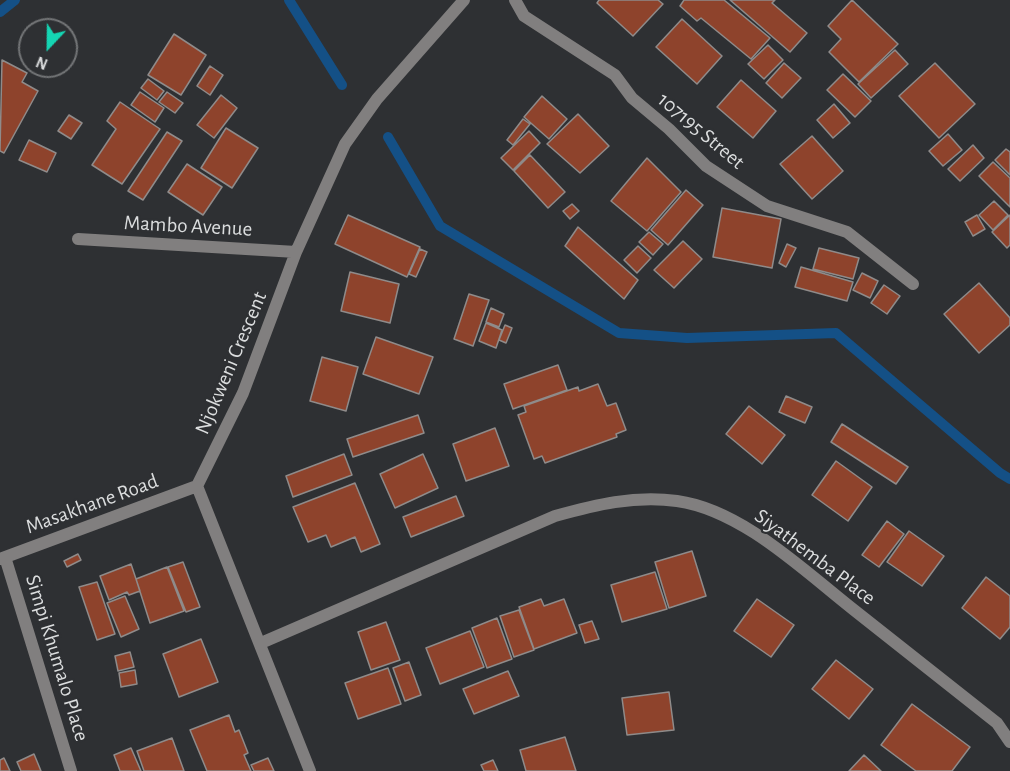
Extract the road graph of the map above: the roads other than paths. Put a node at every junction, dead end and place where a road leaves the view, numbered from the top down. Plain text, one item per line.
1 (464, 0) edge
2 (515, 0) edge
3 (78, 239) dead end
4 (297, 252) junction
5 (913, 284) dead end
6 (197, 486) junction
7 (2, 558) edge
8 (261, 643) junction
9 (1010, 742) edge
10 (71, 771) edge
11 (310, 771) edge

1 - 4 street, Njokweni Crescent
2 - 5 street, 107195 Street
3 - 4 street, Mambo Avenue
4 - 6 street, Njokweni Crescent
6 - 7 street, Masakhane Road
6 - 8 street
7 - 10 street, Simpi Khumalo Place
8 - 9 street, Siyathemba Place
8 - 11 street

